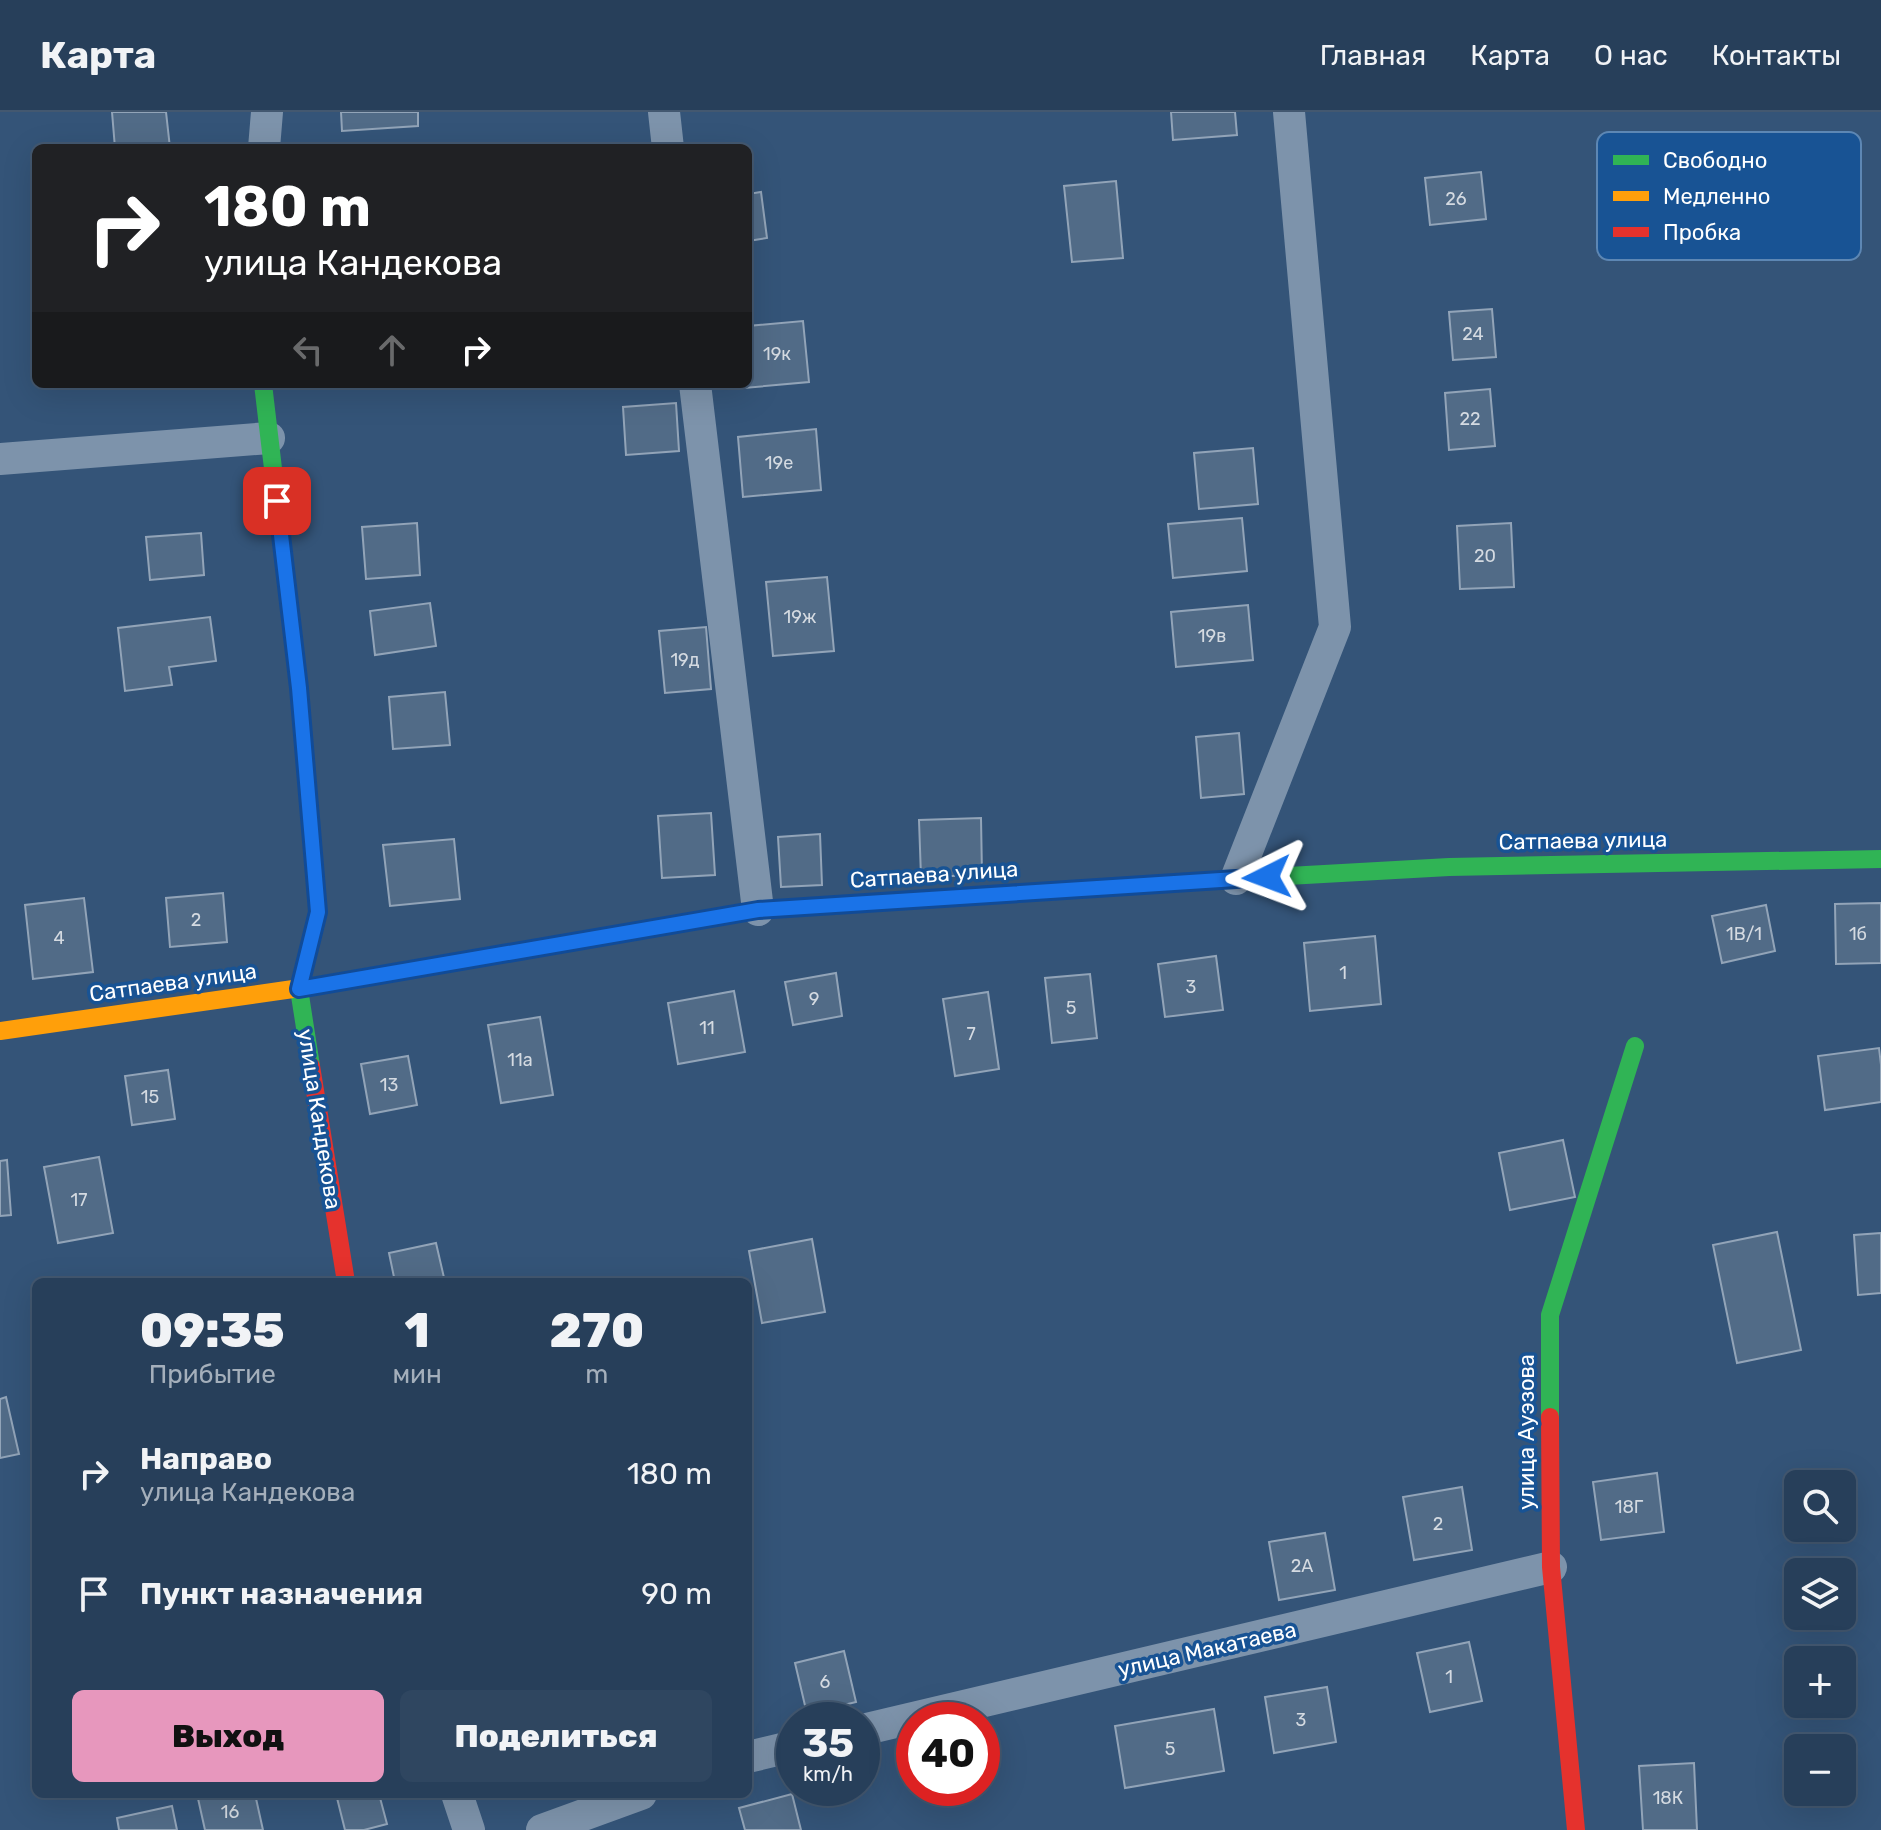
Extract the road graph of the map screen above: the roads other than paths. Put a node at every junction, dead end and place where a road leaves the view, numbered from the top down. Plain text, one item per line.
1 (267, 112) edge
2 (664, 112) edge
3 (1289, 112) edge
4 (264, 144) edge
5 (668, 144) edge
6 (263, 388) edge
7 (695, 388) edge
8 (269, 438) junction
9 (0, 459) edge
10 (1881, 859) edge
11 (1236, 879) junction
12 (758, 910) junction
13 (299, 989) junction
14 (0, 1031) edge
15 (1635, 1046) dead end
16 (345, 1278) edge
17 (1551, 1567) junction
18 (880, 1726) edge
19 (776, 1750) edge
20 (752, 1756) edge
21 (458, 1798) edge
22 (630, 1798) edge
23 (469, 1830) edge
24 (542, 1830) edge
25 (1576, 1830) edge

1 - 4 street
2 - 5 street
3 - 11 street
6 - 8 street, улица Кандекова
7 - 12 street
8 - 9 street
8 - 13 street, улица Кандекова
10 - 11 street, Сатпаева улица
11 - 12 street, Сатпаева улица
12 - 13 street, Сатпаева улица
13 - 14 street, Сатпаева улица
13 - 16 street, улица Кандекова
15 - 17 street, улица Ауэзова
17 - 18 street, улица Макатаева
17 - 25 street, улица Ауэзова
19 - 20 street
21 - 23 street
22 - 24 street

